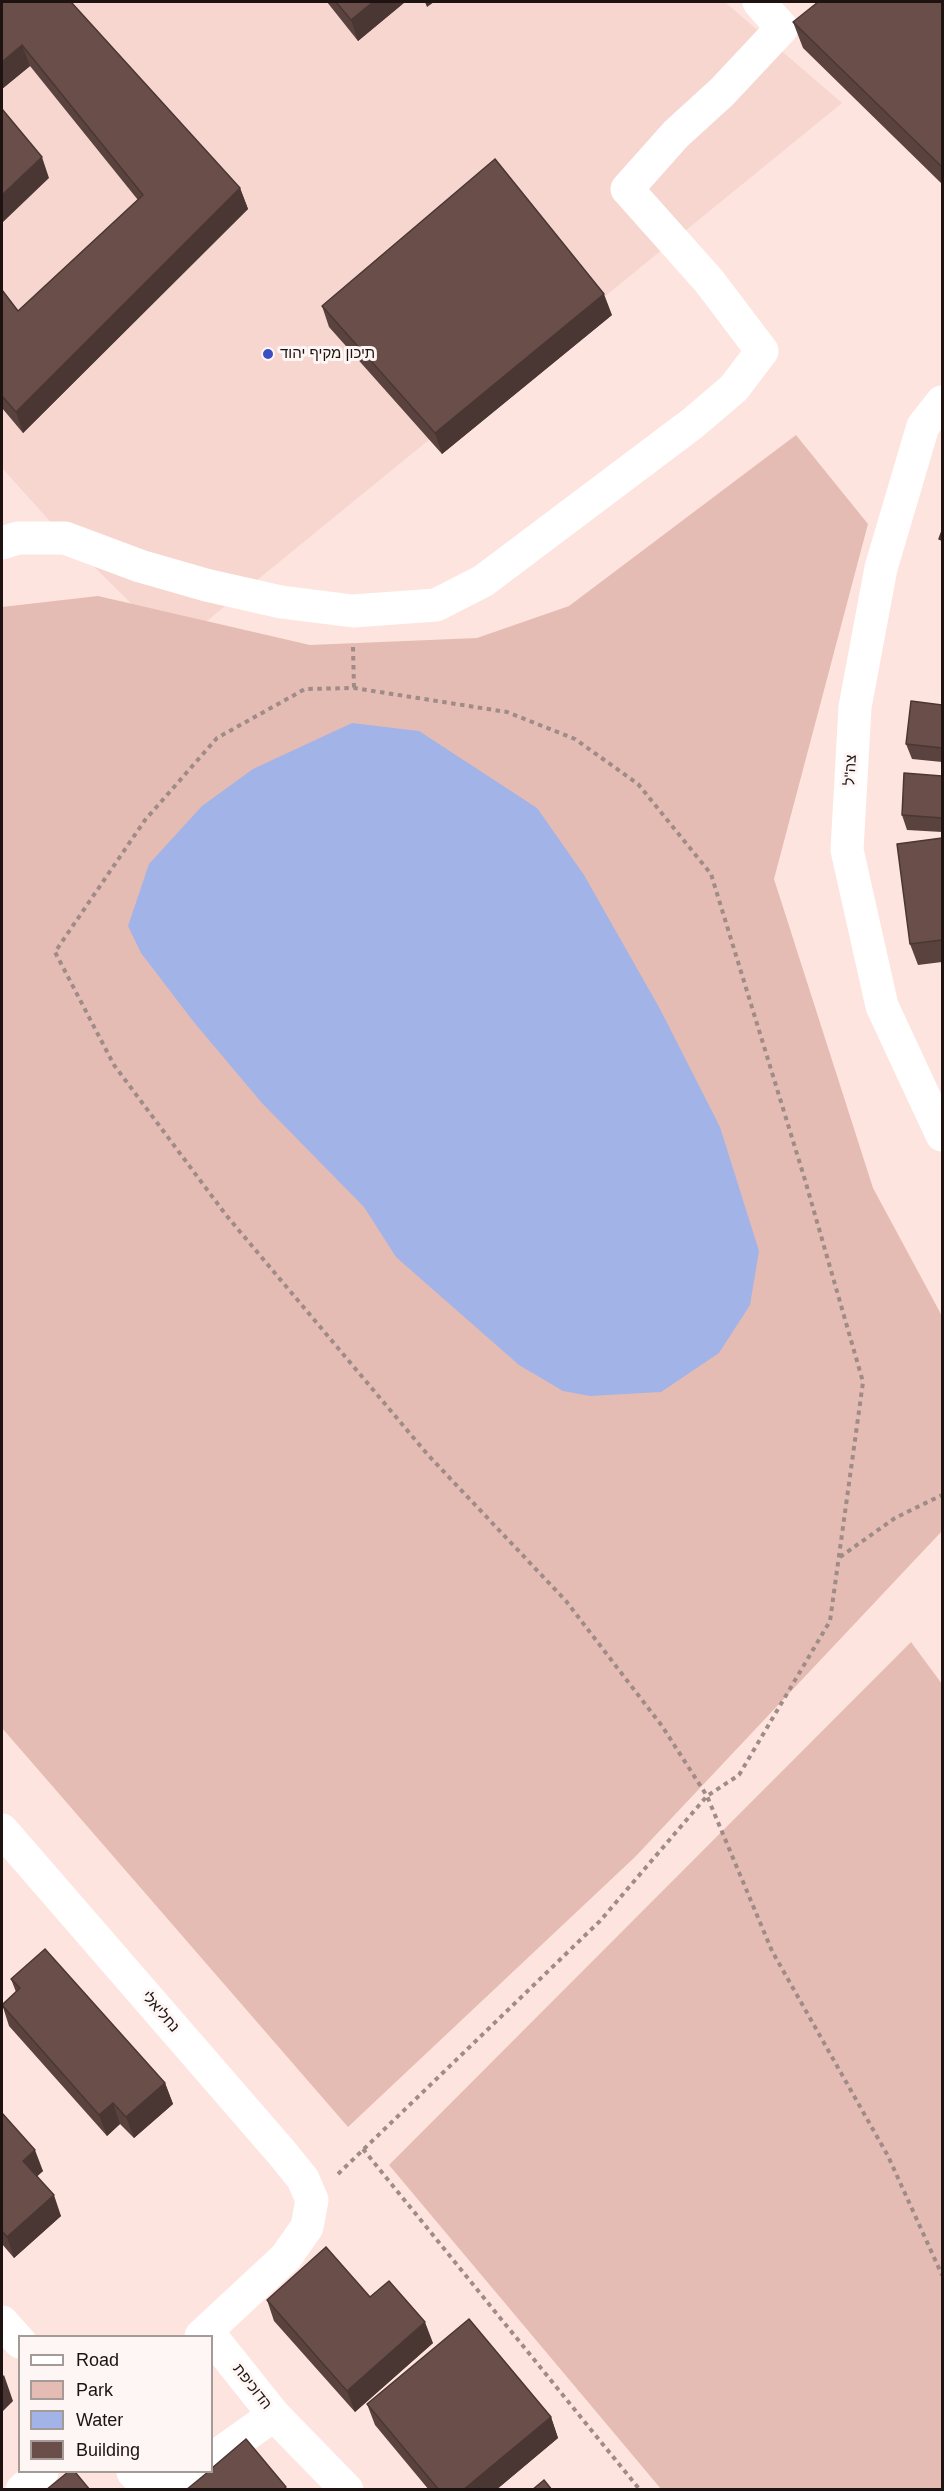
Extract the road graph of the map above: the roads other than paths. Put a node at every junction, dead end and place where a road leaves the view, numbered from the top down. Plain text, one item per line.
1 (759, 2) edge
2 (942, 402) edge
3 (2, 543) edge
4 (942, 1136) edge
5 (2, 1830) edge
6 (2, 2322) edge
7 (204, 2334) edge
8 (18, 2340) edge
9 (213, 2344) edge
10 (274, 2415) junction
11 (213, 2458) edge
12 (41, 2473) edge
13 (134, 2473) edge
14 (193, 2473) edge
15 (22, 2490) edge
16 (347, 2490) edge

1 - 3 street
2 - 4 street, צה"ל
5 - 7 street, נחליאלי
6 - 8 street
9 - 10 street, הדוכיפת
10 - 11 street, הדוכיפת
10 - 16 street, הדוכיפת
12 - 15 street
13 - 14 street

